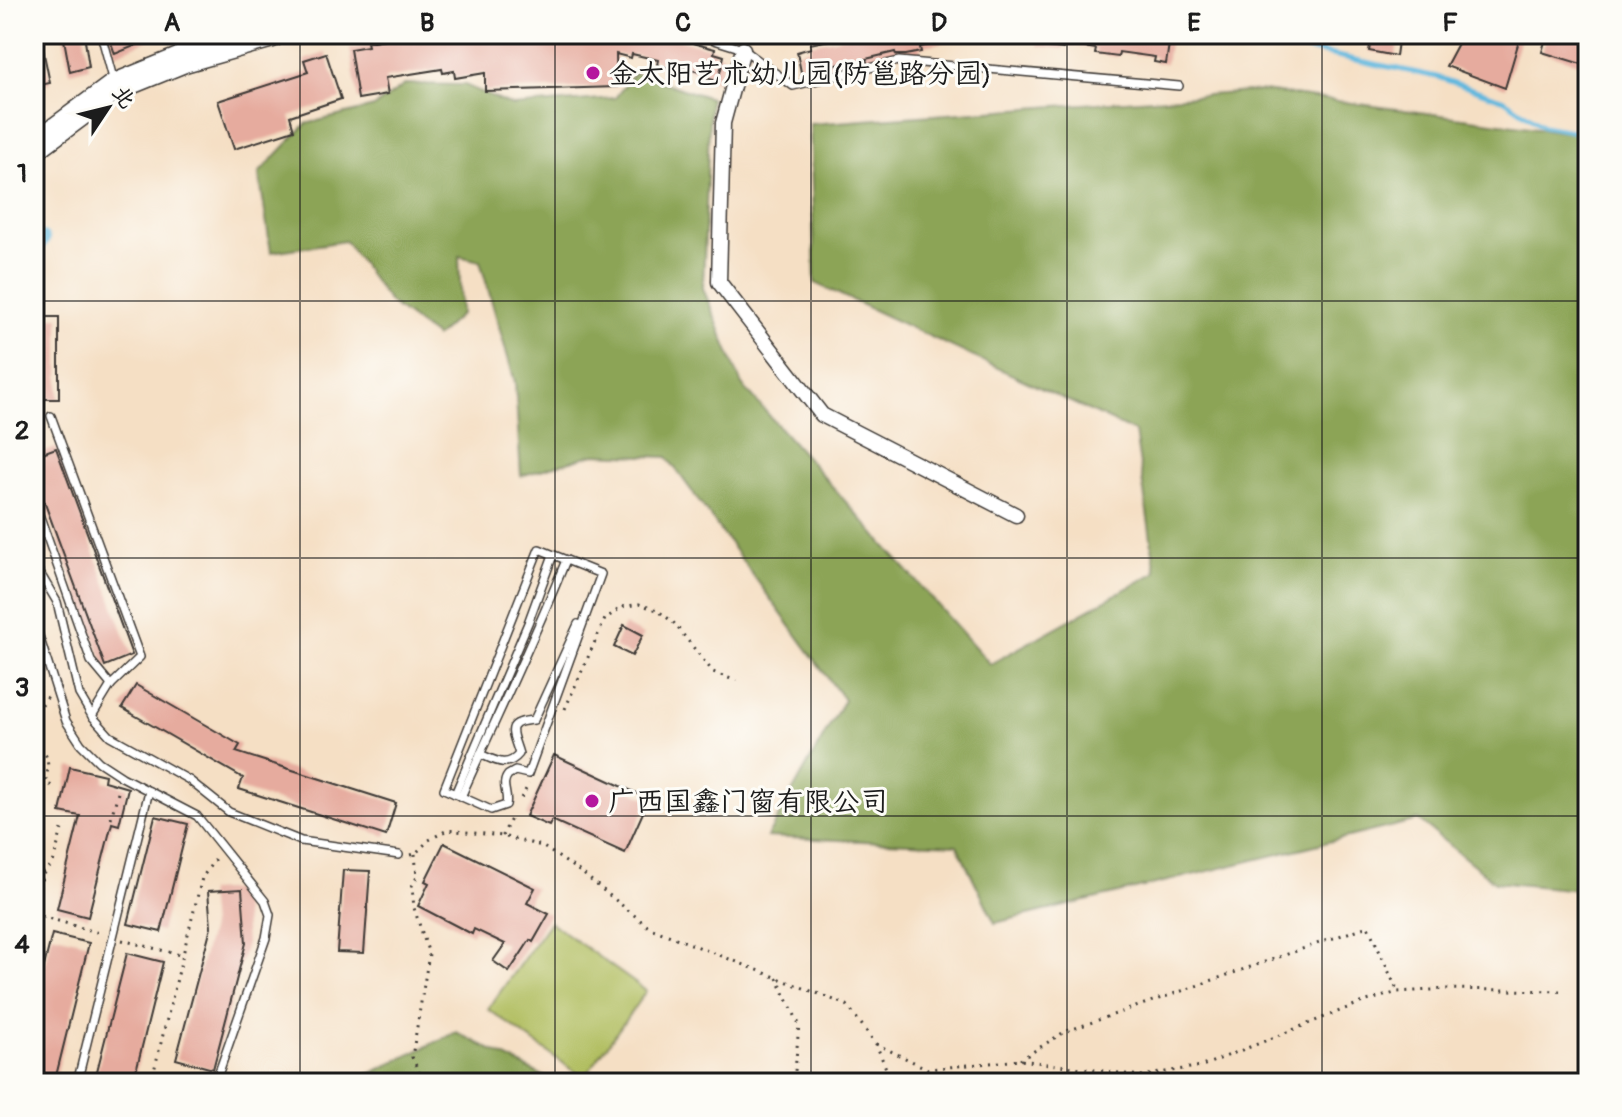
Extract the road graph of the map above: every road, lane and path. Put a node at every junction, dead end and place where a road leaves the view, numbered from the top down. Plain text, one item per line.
1 (101, 34) edge
2 (174, 34) edge
3 (272, 34) edge
4 (695, 34) edge
5 (743, 49) junction
6 (184, 59) junction
7 (1179, 86) dead end
8 (115, 87) junction
9 (34, 147) edge
10 (51, 416) dead end
11 (34, 500) edge
12 (1016, 515) dead end
13 (553, 555) junction
14 (566, 560) junction
15 (34, 563) edge
16 (601, 574) junction
17 (34, 620) edge
18 (736, 681) dead end
19 (111, 685) junction
20 (55, 686) junction
21 (564, 712) dead end
22 (92, 716) junction
23 (34, 727) edge
24 (34, 744) edge
25 (480, 754) junction
26 (534, 774) dead end
27 (122, 777) junction
28 (34, 781) edge
29 (45, 784) junction
30 (54, 786) dead end
31 (149, 791) junction
32 (458, 795) junction
33 (521, 798) dead end
34 (111, 818) dead end
35 (34, 820) edge
36 (62, 829) dead end
37 (222, 848) junction
38 (415, 854) junction
39 (399, 855) joint
40 (43, 874) junction
41 (34, 907) edge
42 (34, 950) edge
43 (34, 959) edge
44 (777, 978) junction
45 (1560, 991) dead end
46 (1398, 992) junction
47 (876, 1044) junction
48 (1020, 1060) junction
49 (77, 1083) edge
50 (151, 1083) edge
51 (204, 1083) edge
52 (424, 1083) edge
53 (794, 1083) edge
54 (892, 1083) edge

1 - 8 lane
2 - 6 lane
3 - 6 highway
4 - 5 lane
5 - 7 lane
5 - 12 street
6 - 8 highway
8 - 9 highway
10 - 19 lane
11 - 19 lane
13 - 14 lane
13 - 32 lane
13 - 32 lane
14 - 16 lane
14 - 25 lane
15 - 22 lane
16 - 25 lane
16 - 32 lane
17 - 20 lane
18 - 21 path
19 - 22 lane
20 - 23 path
20 - 27 lane
22 - 39 lane
24 - 29 path
25 - 32 lane
26 - 33 path
27 - 31 lane
27 - 34 path
28 - 29 path
29 - 30 path
31 - 37 lane
31 - 49 lane
35 - 40 path
36 - 40 path
37 - 50 path
37 - 51 lane
38 - 39 path
38 - 44 path
38 - 52 path
40 - 41 path
42 - 43 path
44 - 47 path
44 - 53 path
45 - 46 path
46 - 48 path
46 - 48 path
47 - 48 path
47 - 54 path

